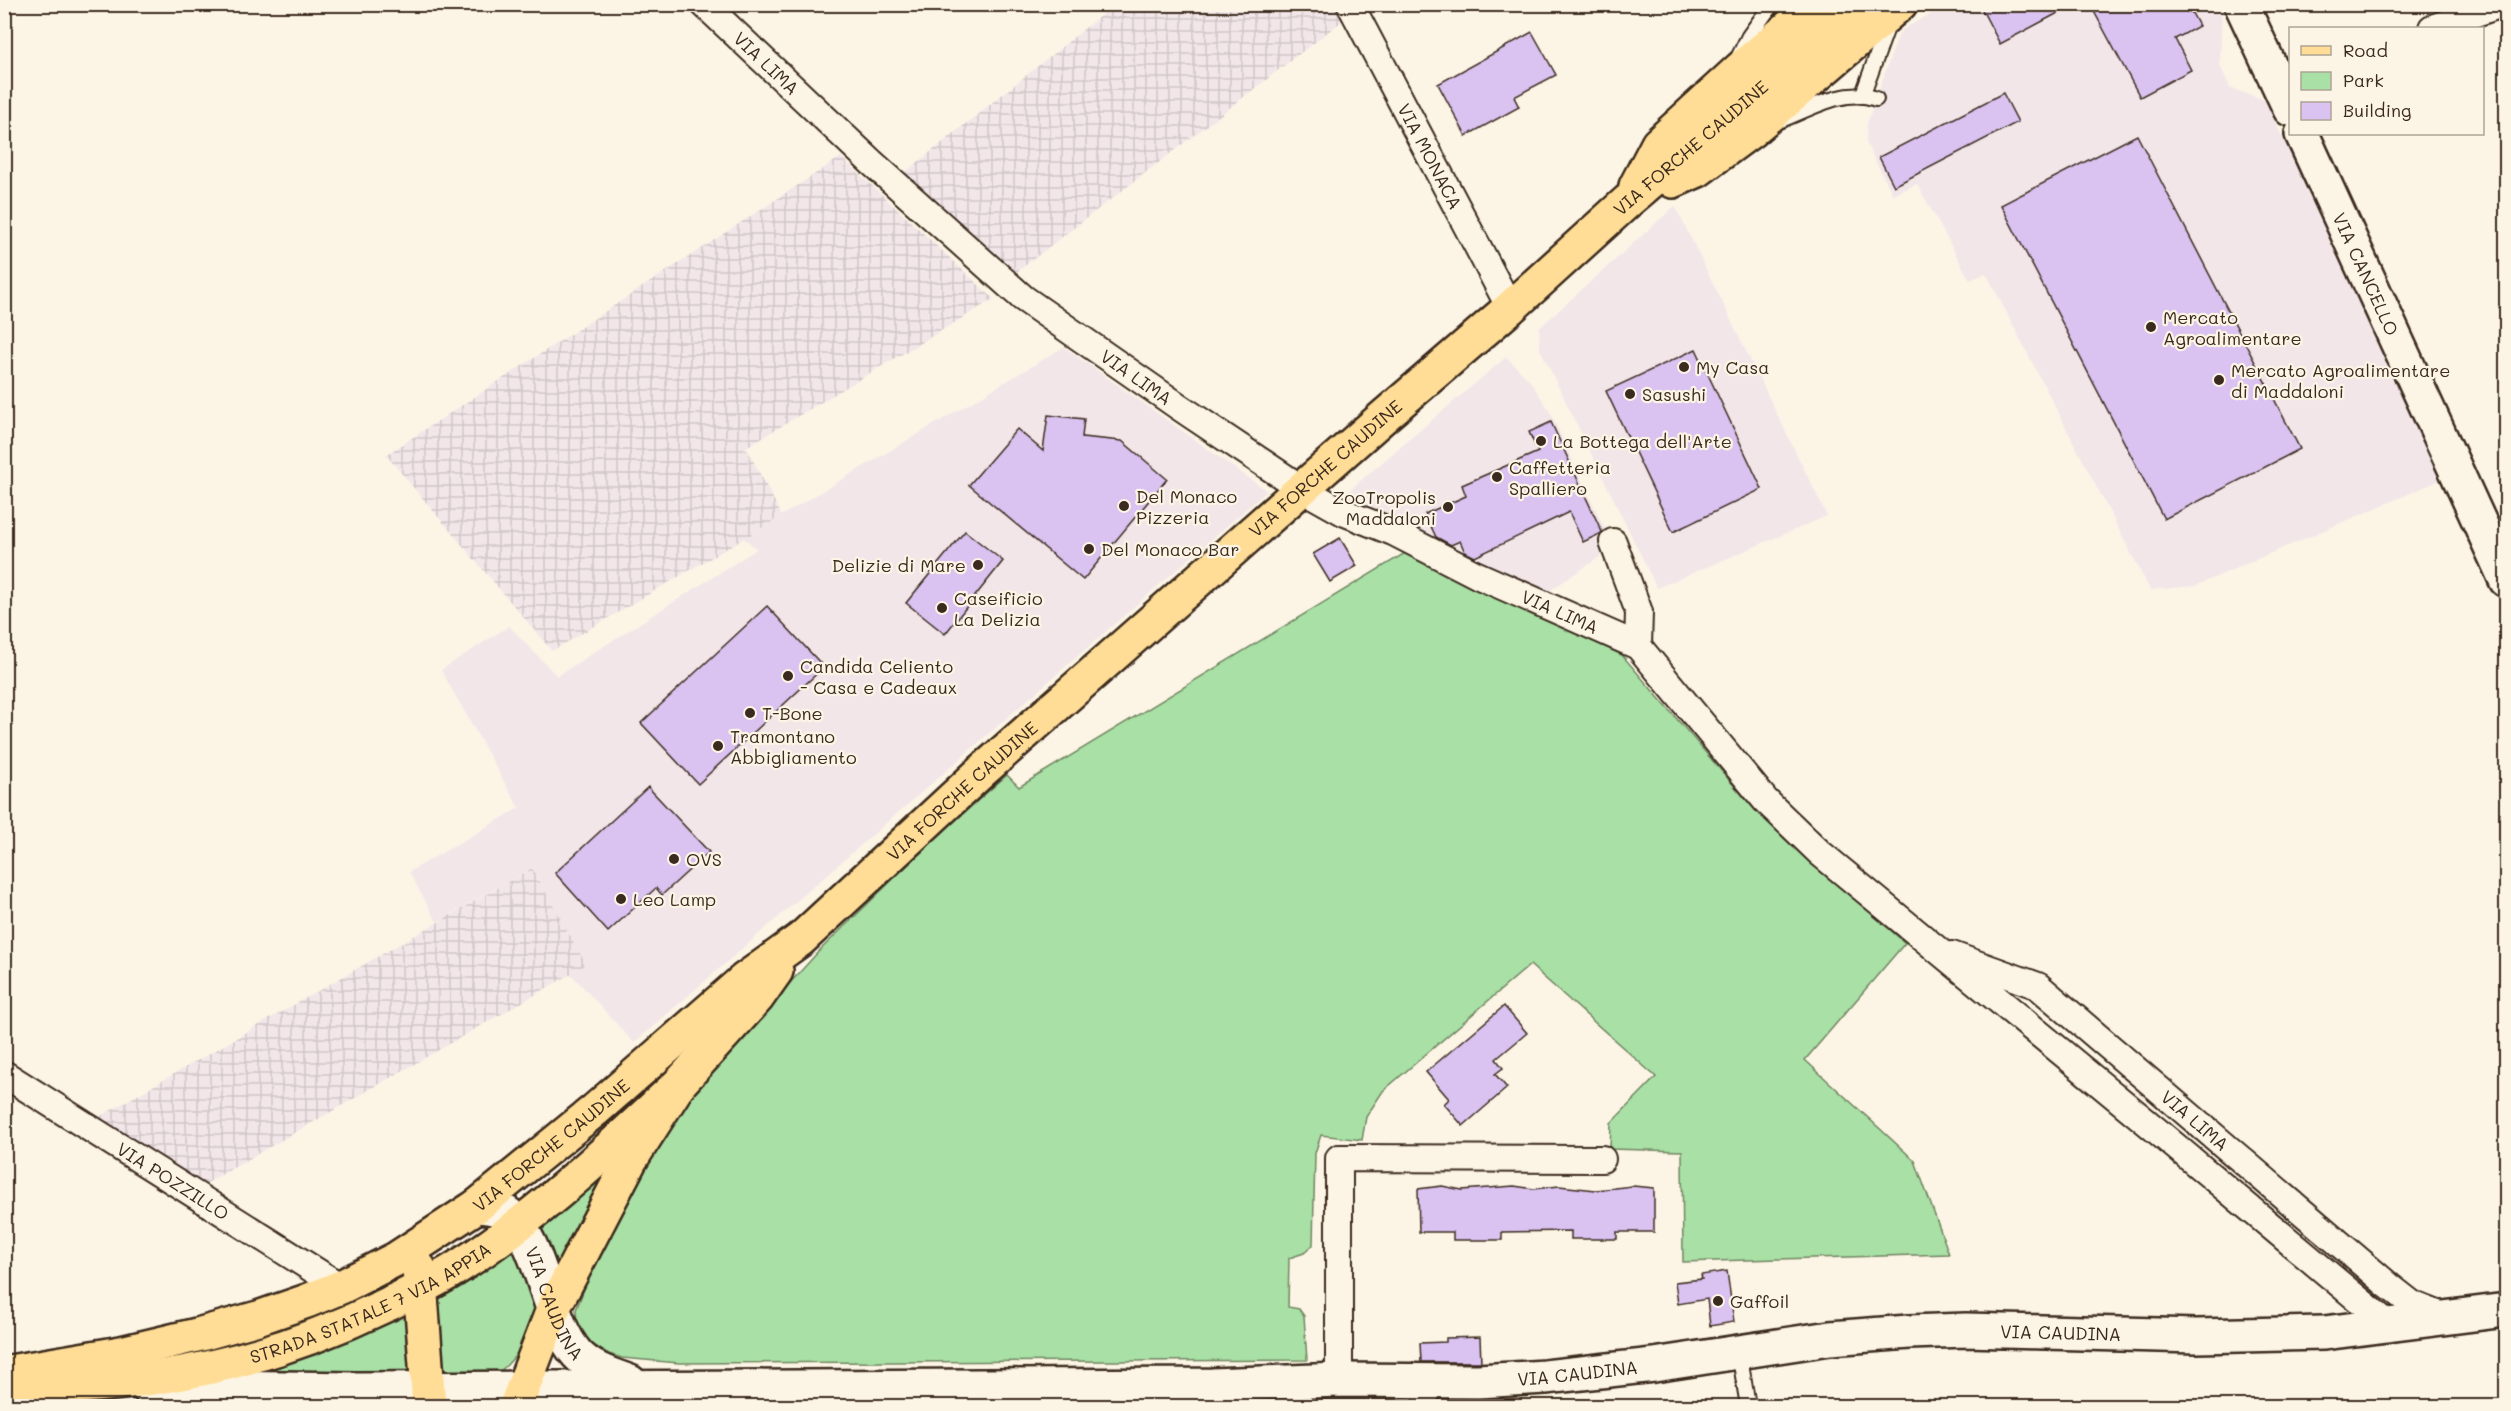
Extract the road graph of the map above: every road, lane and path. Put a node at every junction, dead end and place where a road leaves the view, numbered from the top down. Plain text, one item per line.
1 (704, 4) edge
2 (1350, 4) edge
3 (1772, 4) edge
4 (1816, 4) edge
5 (1854, 4) edge
6 (2241, 4) edge
7 (2502, 4) edge
8 (1896, 8) edge
9 (2435, 27) edge
10 (1728, 79) junction
11 (2286, 89) edge
12 (1751, 131) junction
13 (2302, 135) edge
14 (1628, 201) junction
15 (1510, 308) junction
16 (1302, 489) junction
17 (1613, 542) dead end
18 (2506, 580) edge
19 (1638, 646) junction
20 (801, 939) junction
21 (1931, 947) junction
22 (4, 1074) edge
23 (679, 1084) junction
24 (1602, 1159) dead end
25 (477, 1206) junction
26 (517, 1224) junction
27 (431, 1238) junction
28 (340, 1287) junction
29 (2343, 1288) junction
30 (419, 1289) junction
31 (554, 1307) junction
32 (2506, 1310) edge
33 (2445, 1317) junction
34 (2389, 1325) junction
35 (2343, 1331) junction
36 (1739, 1352) junction
37 (4, 1373) edge
38 (1339, 1380) junction
39 (97, 1385) junction
40 (646, 1387) junction
41 (4, 1389) edge
42 (262, 1389) junction
43 (1425, 1394) edge
44 (428, 1397) edge
45 (520, 1397) edge
46 (334, 1407) edge
47 (1749, 1407) edge

1 - 16 street, VIA LIMA
2 - 15 street, VIA MONACA
3 - 10 lane
4 - 10 main road
5 - 14 main road, VIA FORCHE CAUDINE
6 - 11 main road
7 - 9 street
8 - 12 main road
8 - 12 lane
10 - 14 main road
12 - 14 main road
13 - 18 main road, VIA CANCELLO
14 - 15 main road, VIA FORCHE CAUDINE
15 - 16 main road, VIA FORCHE CAUDINE
16 - 19 street, VIA LIMA
16 - 20 main road, VIA FORCHE CAUDINE
17 - 19 street
19 - 21 street, VIA LIMA
20 - 23 main road, VIA FORCHE CAUDINE
20 - 25 main road, VIA FORCHE CAUDINE
21 - 29 street, VIA LIMA
21 - 33 street, VIA LIMA
22 - 28 street, VIA POZZILLO
23 - 26 main road, STRADA STATALE 7 VIA APPIA
23 - 31 main road, VIA FORCHE CAUDINE
24 - 38 street
25 - 26 main road, VIA CAUDINA
25 - 27 main road, VIA FORCHE CAUDINE
26 - 30 main road, STRADA STATALE 7 VIA APPIA
26 - 31 main road, VIA CAUDINA
27 - 28 main road, STRADA STATALE 7 VIA APPIA
27 - 30 main road
28 - 37 main road, STRADA STATALE 7 VIA APPIA
29 - 34 street, VIA LIMA
29 - 35 street
30 - 39 main road, STRADA STATALE 7 VIA APPIA
30 - 44 main road
31 - 40 main road, VIA CAUDINA
31 - 45 main road, VIA FORCHE CAUDINE
32 - 33 main road, VIA CAUDINA
33 - 34 main road, VIA CAUDINA
34 - 35 main road, VIA CAUDINA
35 - 36 main road, VIA CAUDINA
36 - 43 main road, VIA CAUDINA
36 - 47 lane
38 - 40 main road, VIA CAUDINA
38 - 43 main road, VIA CAUDINA
39 - 41 main road, STRADA STATALE 7 VIA APPIA
39 - 42 main road, VIA CAUDINA
40 - 45 main road, VIA CAUDINA
42 - 44 main road, VIA CAUDINA
42 - 46 main road
44 - 45 main road, VIA CAUDINA

